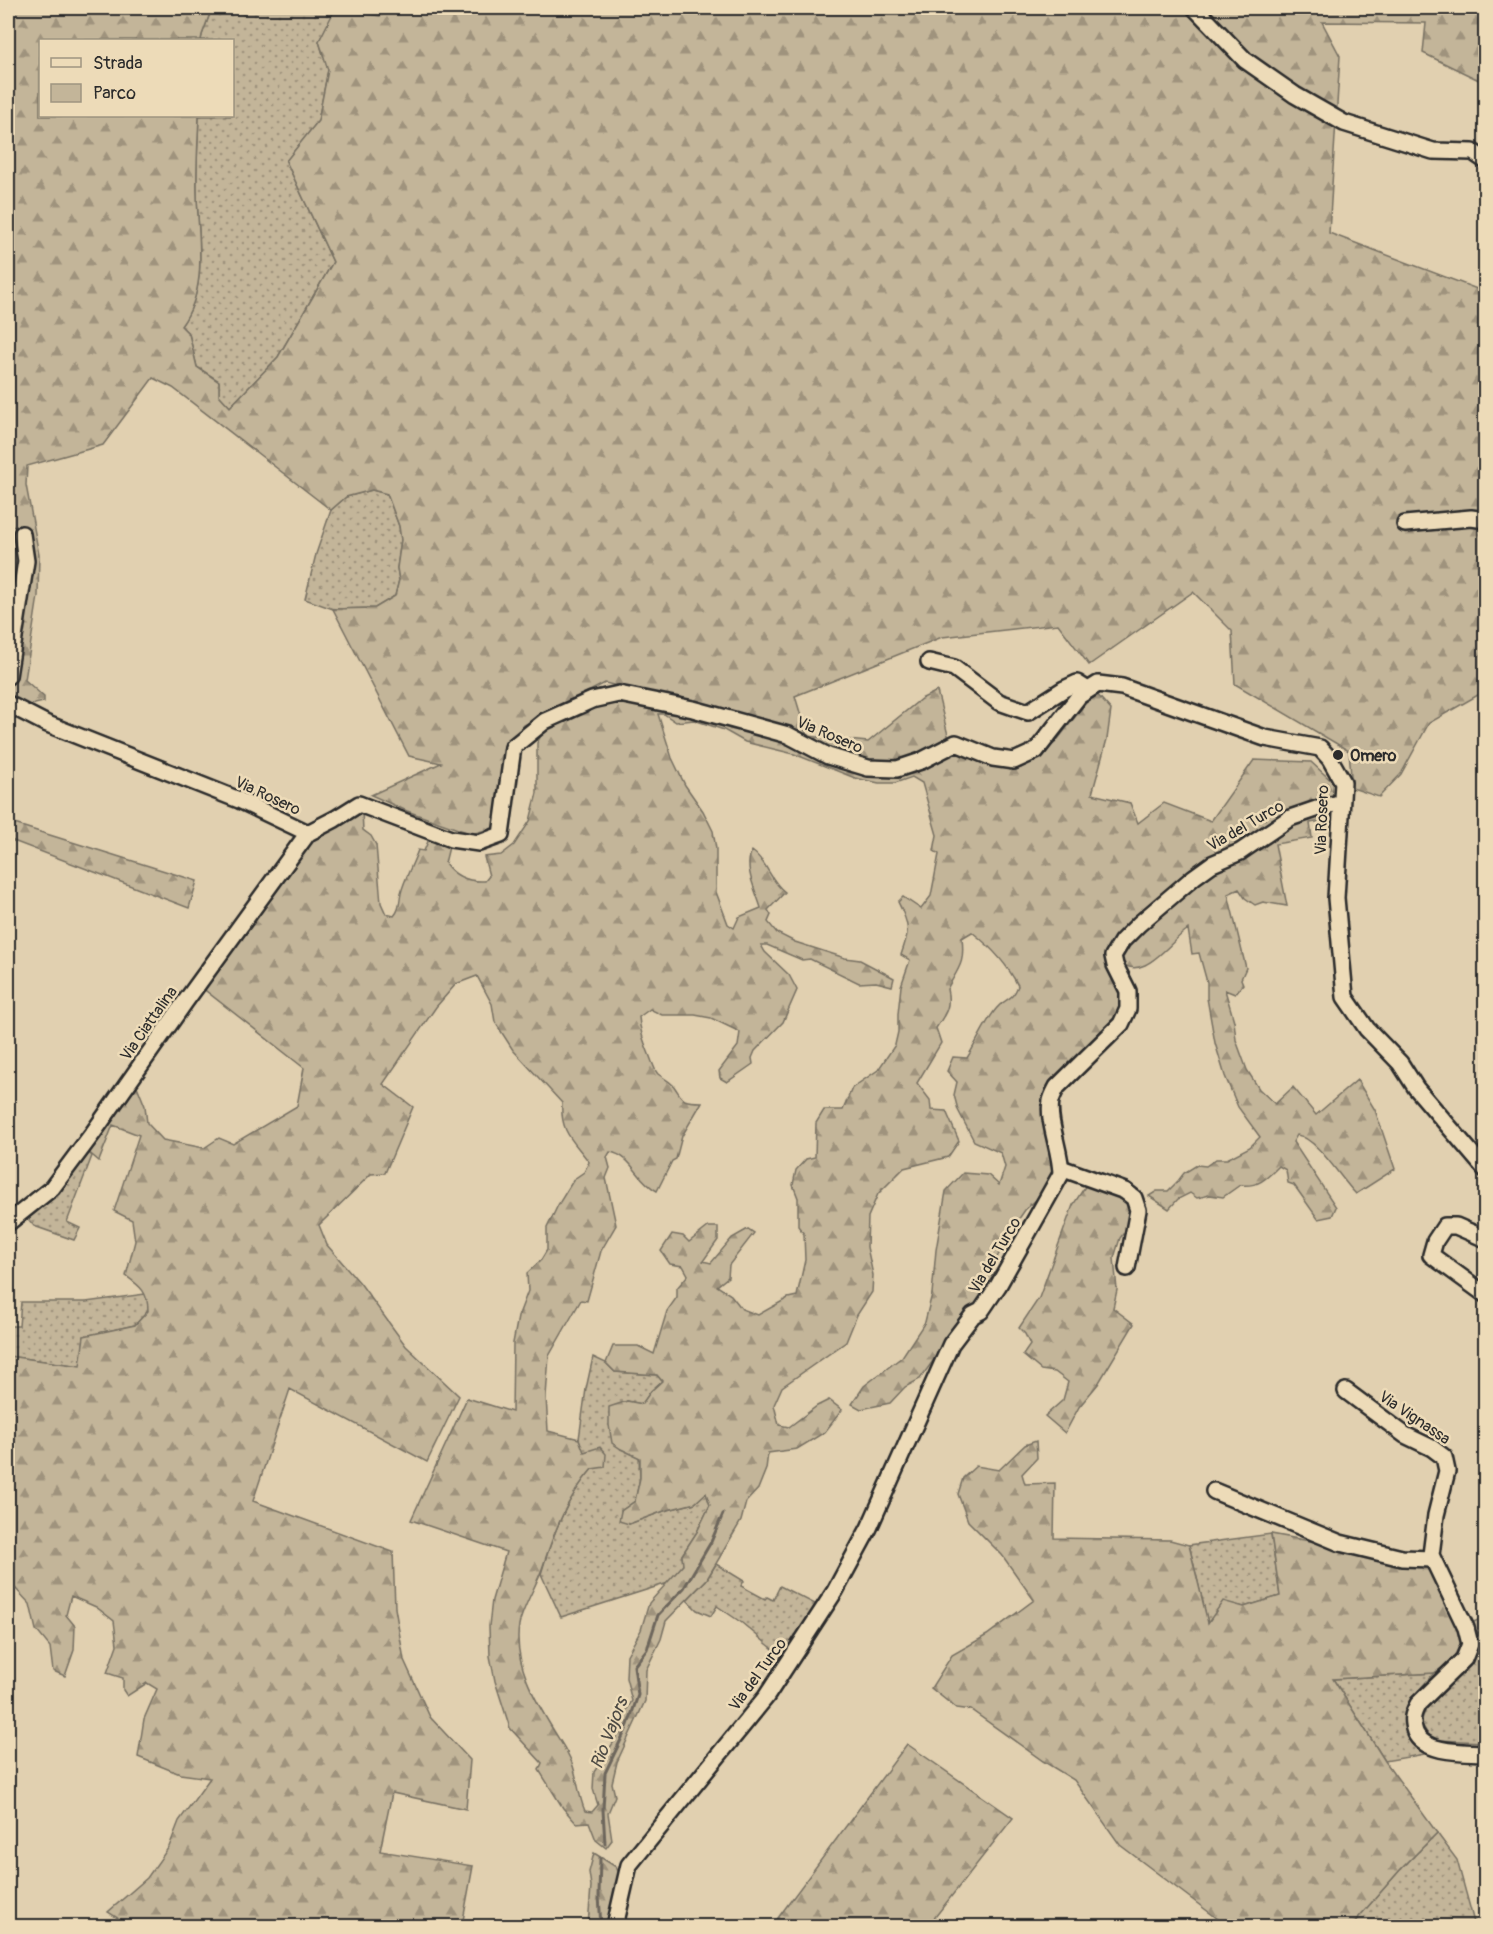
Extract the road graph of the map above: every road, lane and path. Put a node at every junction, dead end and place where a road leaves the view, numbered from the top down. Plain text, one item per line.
1 (1195, 8) edge
2 (1485, 161) edge
3 (1485, 520) edge
4 (1406, 524) dead end
5 (22, 534) dead end
6 (929, 662) dead end
7 (8, 676) edge
8 (1088, 690) junction
9 (8, 704) edge
10 (1340, 803) junction
11 (308, 833) junction
12 (1061, 1168) junction
13 (1485, 1170) edge
14 (8, 1223) edge
15 (1485, 1239) edge
16 (1126, 1268) dead end
17 (1485, 1295) edge
18 (1346, 1391) dead end
19 (1214, 1491) dead end
20 (1432, 1559) junction
21 (1485, 1753) edge
22 (615, 1926) edge

1 - 2 street
3 - 4 street
5 - 7 street
6 - 8 street
8 - 10 street, Via Rosero
8 - 11 street, Via Rosero
9 - 11 street, Via Rosero
10 - 12 street, Via del Turco
10 - 13 street, Via Rosero
11 - 14 street, Via Ciattalina
12 - 16 street
12 - 22 street, Via del Turco
15 - 17 street
18 - 20 street, Via Vignassa
19 - 20 street
20 - 21 street

